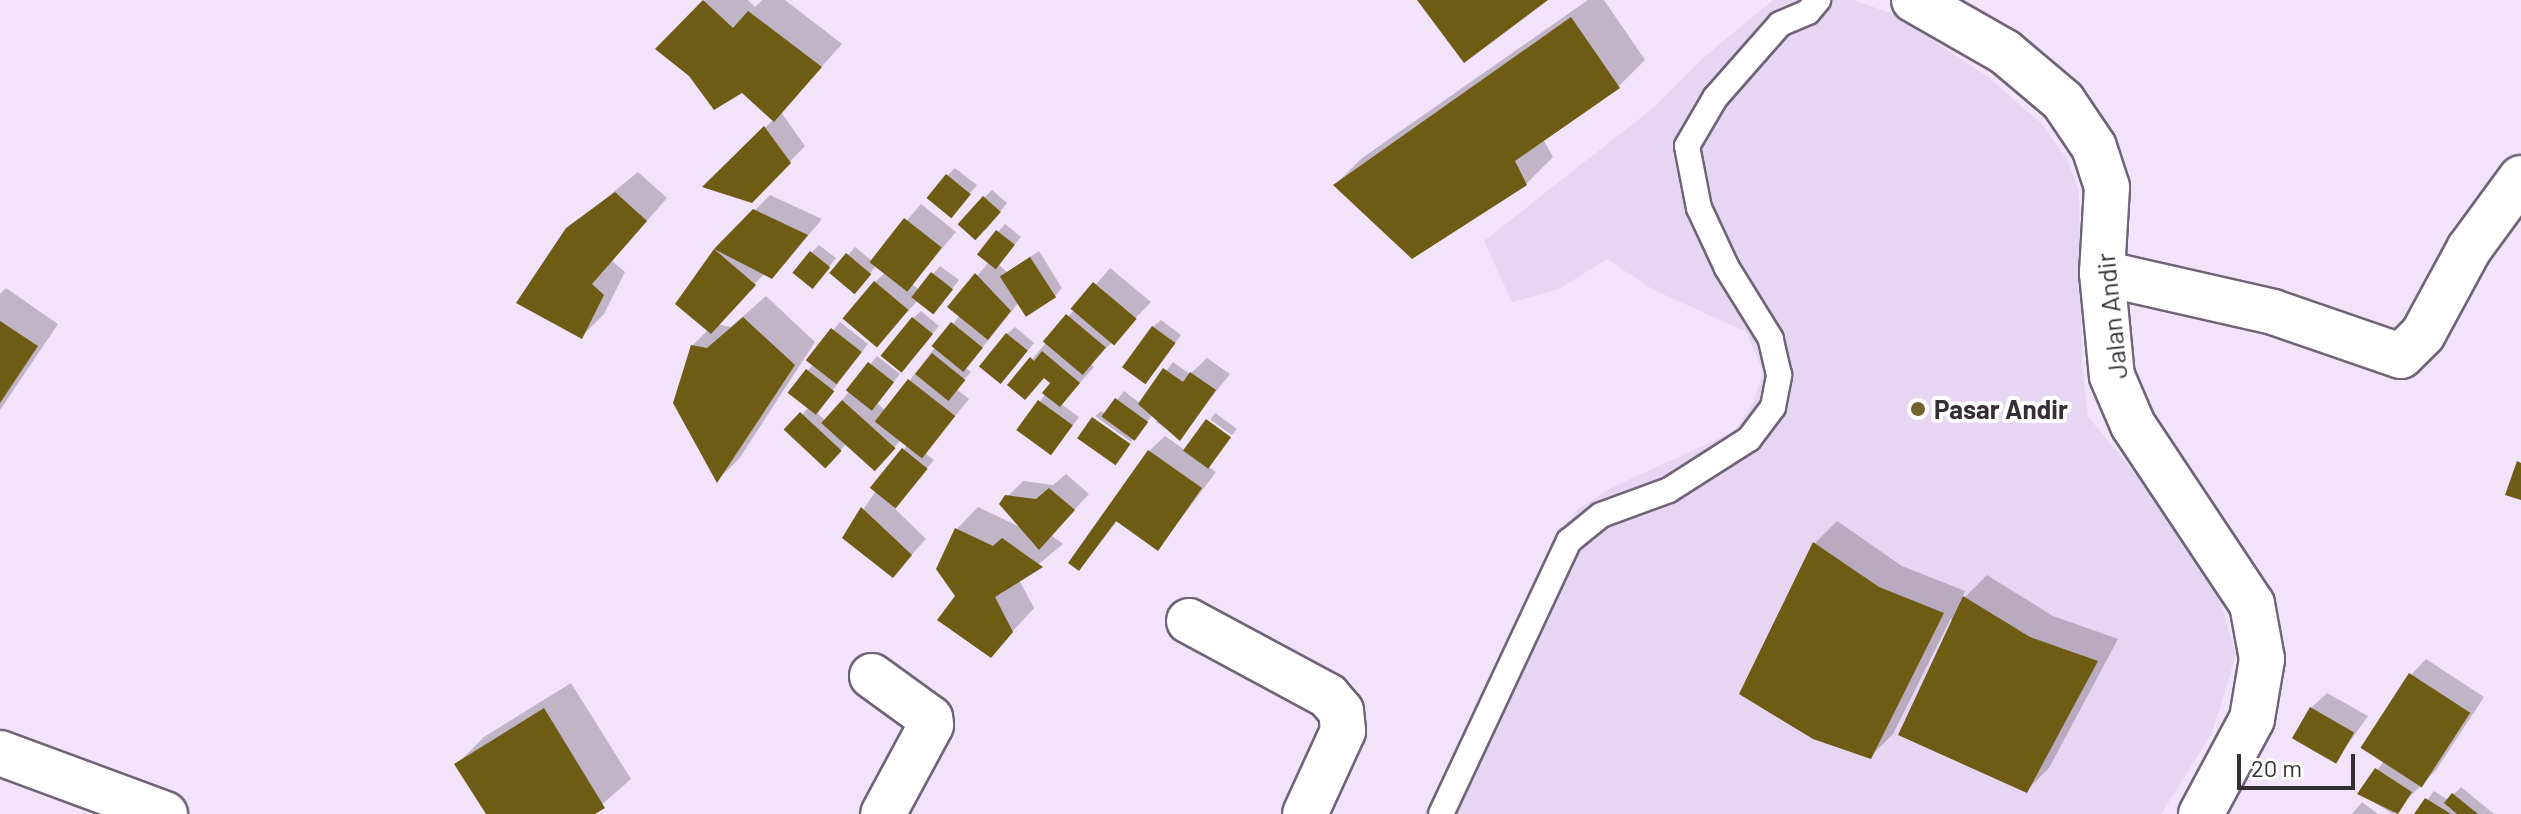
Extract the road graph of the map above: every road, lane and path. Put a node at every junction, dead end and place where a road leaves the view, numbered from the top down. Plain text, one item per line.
1 (1818, 0) edge
2 (1914, 0) edge
3 (2521, 178) edge
4 (2102, 273) junction
5 (1189, 621) dead end
6 (872, 676) dead end
7 (0, 753) edge
8 (165, 814) edge
9 (883, 814) edge
10 (1305, 814) edge
11 (1441, 814) edge
12 (2201, 814) edge

1 - 11 lane
2 - 4 street, Jalan Andir
3 - 4 street
4 - 12 street, Jalan Andir
5 - 10 street
6 - 9 street
7 - 8 street

